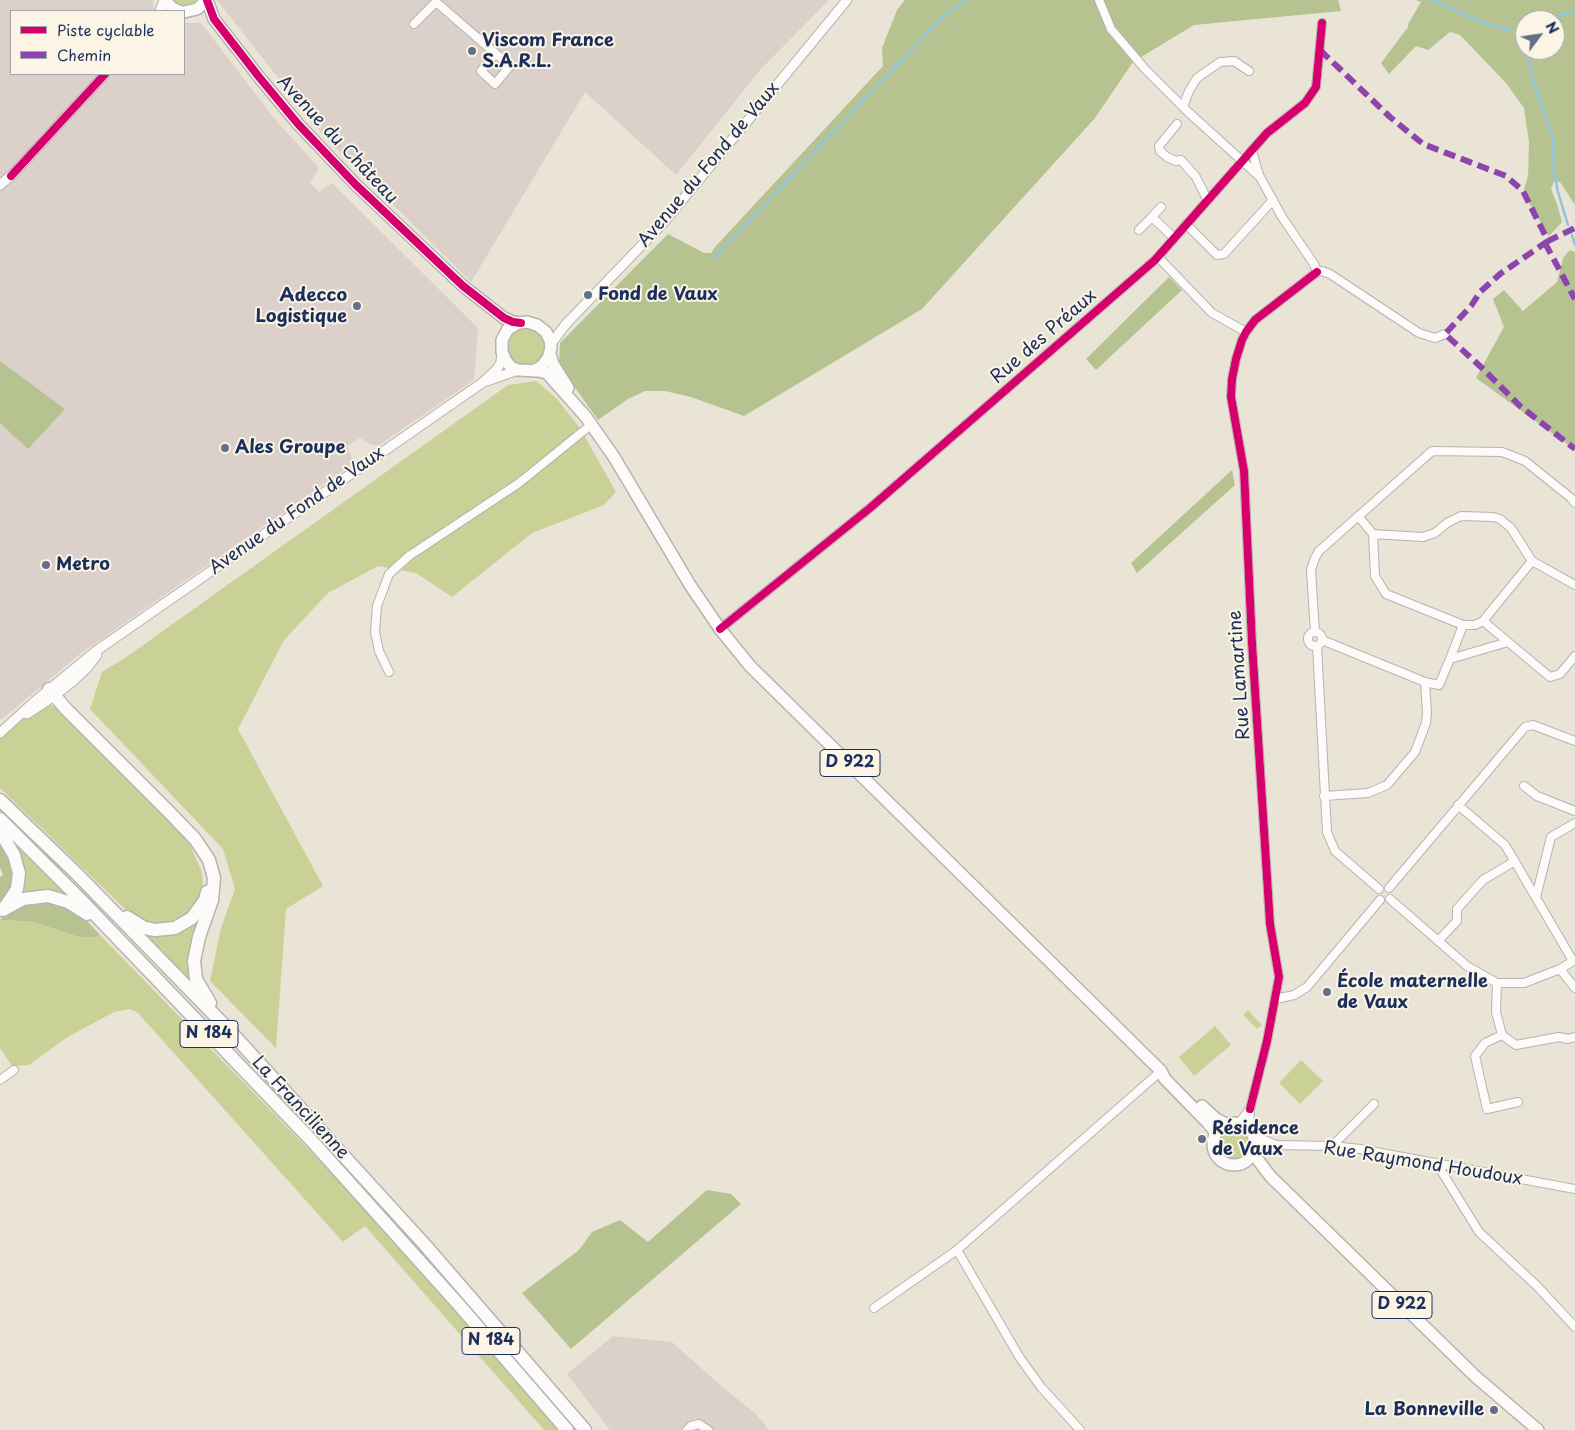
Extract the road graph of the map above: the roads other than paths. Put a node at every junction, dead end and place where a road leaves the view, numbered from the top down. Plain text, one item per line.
1 (165, 0) edge
2 (207, 0) edge
3 (847, 0) edge
4 (1099, 0) edge
5 (436, 1) edge
6 (179, 10) edge
7 (185, 10) edge
8 (185, 12) edge
9 (214, 19) junction
10 (1322, 23) dead end
11 (414, 24) dead end
12 (496, 54) dead end
13 (1249, 71) dead end
14 (104, 75) edge
15 (1183, 108) junction
16 (1177, 124) dead end
17 (1252, 151) junction
18 (1244, 161) junction
19 (1260, 177) junction
20 (1, 183) edge
21 (1208, 200) junction
22 (1273, 200) junction
23 (1161, 208) dead end
24 (1152, 217) junction
25 (1186, 224) junction
26 (1139, 230) dead end
27 (1174, 238) junction
28 (1158, 257) junction
29 (1317, 272) junction
30 (463, 286) junction
31 (521, 323) junction
32 (566, 324) junction
33 (543, 329) junction
34 (1246, 332) junction
35 (1445, 334) dead end
36 (504, 336) junction
37 (550, 350) junction
38 (502, 354) junction
39 (518, 370) junction
40 (533, 371) junction
41 (482, 383) junction
42 (589, 420) junction
43 (1575, 503) edge
44 (1358, 516) junction
45 (1374, 534) junction
46 (1532, 562) junction
47 (1575, 585) edge
48 (1483, 621) junction
49 (1463, 625) junction
50 (720, 629) junction
51 (1315, 632) junction
52 (1508, 642) junction
53 (1320, 643) junction
54 (1575, 657) edge
55 (1450, 659) junction
56 (389, 672) dead end
57 (1425, 682) junction
58 (51, 693) junction
59 (0, 732) edge
60 (1575, 740) edge
61 (1524, 786) dead end
62 (1324, 796) junction
63 (0, 800) edge
64 (1458, 805) junction
65 (1575, 811) edge
66 (0, 819) edge
67 (1575, 823) edge
68 (0, 831) edge
69 (195, 839) junction
70 (1515, 861) junction
71 (77, 874) junction
72 (1389, 888) junction
73 (1379, 889) junction
74 (1536, 897) junction
75 (1390, 899) junction
76 (1380, 900) junction
77 (1, 911) edge
78 (107, 929) junction
79 (1438, 941) junction
80 (1574, 961) edge
81 (1560, 969) junction
82 (1497, 983) junction
83 (1575, 988) edge
84 (1276, 999) junction
85 (230, 1032) junction
86 (1502, 1035) junction
87 (1575, 1038) edge
88 (14, 1070) dead end
89 (1161, 1071) junction
90 (0, 1080) edge
91 (1518, 1102) dead end
92 (1374, 1104) dead end
93 (1250, 1109) junction
94 (1232, 1124) junction
95 (1251, 1132) junction
96 (1216, 1133) junction
97 (1271, 1143) junction
98 (1332, 1146) junction
99 (1254, 1150) junction
100 (1245, 1162) junction
101 (1437, 1164) junction
102 (1270, 1176) junction
103 (1575, 1189) edge
104 (957, 1250) junction
105 (874, 1308) dead end
106 (1575, 1327) edge
107 (567, 1430) edge
108 (585, 1430) edge
109 (687, 1430) edge
110 (708, 1430) edge
111 (1080, 1430) edge
112 (1538, 1430) edge

1 - 6 main road, Avenue du Château
2 - 7 main road
2 - 9 main road, Avenue du Château
3 - 32 street, Avenue du Fond de Vaux
4 - 15 street
5 - 11 street
5 - 12 street
8 - 9 main road, Avenue du Château
9 - 30 main road, Avenue du Château
10 - 17 street, Rue des Préaux
13 - 15 street
14 - 20 street
15 - 18 street
16 - 21 street
17 - 18 street, Rue des Préaux
17 - 19 street
18 - 19 street
18 - 21 street, Rue des Préaux
19 - 22 street
21 - 25 street, Rue des Préaux
22 - 25 street
22 - 29 street
23 - 24 street
24 - 26 street
24 - 27 street
25 - 27 street, Rue des Préaux
27 - 28 street, Rue des Préaux
28 - 34 street
28 - 50 street, Rue des Préaux
29 - 34 street, Rue Lamartine
29 - 35 street
30 - 31 main road, Avenue du Château
30 - 36 main road, Avenue du Château
31 - 33 main road
31 - 36 main road
32 - 33 street
32 - 37 street, Avenue du Fond de Vaux
33 - 37 main road
34 - 84 street, Rue Lamartine
36 - 38 main road
37 - 40 main road
37 - 42 main road, D 922
38 - 39 main road
38 - 41 street, Avenue du Fond de Vaux
39 - 40 main road
39 - 41 street, Avenue du Fond de Vaux
40 - 42 main road, D 922
41 - 58 street, Avenue du Fond de Vaux
42 - 50 main road, D 922
42 - 56 street
43 - 44 street
44 - 45 street
44 - 51 street
45 - 46 street
45 - 49 street
46 - 47 street
46 - 48 street
48 - 49 street
48 - 52 street
49 - 55 street
50 - 89 main road, D 922
51 - 53 street
51 - 53 street
52 - 54 street
52 - 55 street
53 - 57 street
53 - 62 street
55 - 57 street
57 - 62 street
58 - 59 street, Avenue du Fond de Vaux
58 - 69 highway
60 - 64 street
61 - 65 street
62 - 73 street
63 - 71 highway, La Francilienne / N 184
64 - 70 street
64 - 72 street
66 - 78 highway, La Francilienne / N 184
67 - 74 street
68 - 77 highway
69 - 71 highway
69 - 85 highway
70 - 74 street
70 - 79 street
71 - 85 highway, La Francilienne / N 184
72 - 73 street
72 - 75 street
73 - 76 street
74 - 80 street
75 - 76 street
75 - 79 street
76 - 84 street
77 - 78 highway
78 - 107 highway, La Francilienne / N 184
79 - 82 street
80 - 81 street
81 - 82 street
81 - 83 street
82 - 86 street
84 - 93 street, Rue Lamartine
85 - 108 highway, La Francilienne / N 184
86 - 87 street
86 - 91 street
88 - 90 street
89 - 94 main road, D 922
89 - 96 main road, D 922
89 - 104 street
92 - 98 street
93 - 94 street, Rue Lamartine
93 - 95 street, Rue Lamartine
94 - 95 main road
94 - 96 main road
95 - 97 street, Rue Raymond Houdoux
95 - 99 main road
96 - 100 main road
97 - 98 street, Rue Raymond Houdoux
97 - 99 street, Rue Raymond Houdoux
98 - 101 street, Rue Raymond Houdoux
99 - 100 main road
99 - 102 main road, D 922
100 - 102 main road, D 922
101 - 103 street, Rue Raymond Houdoux
101 - 106 street
102 - 112 main road, D 922
104 - 105 street
104 - 111 street
109 - 110 street

